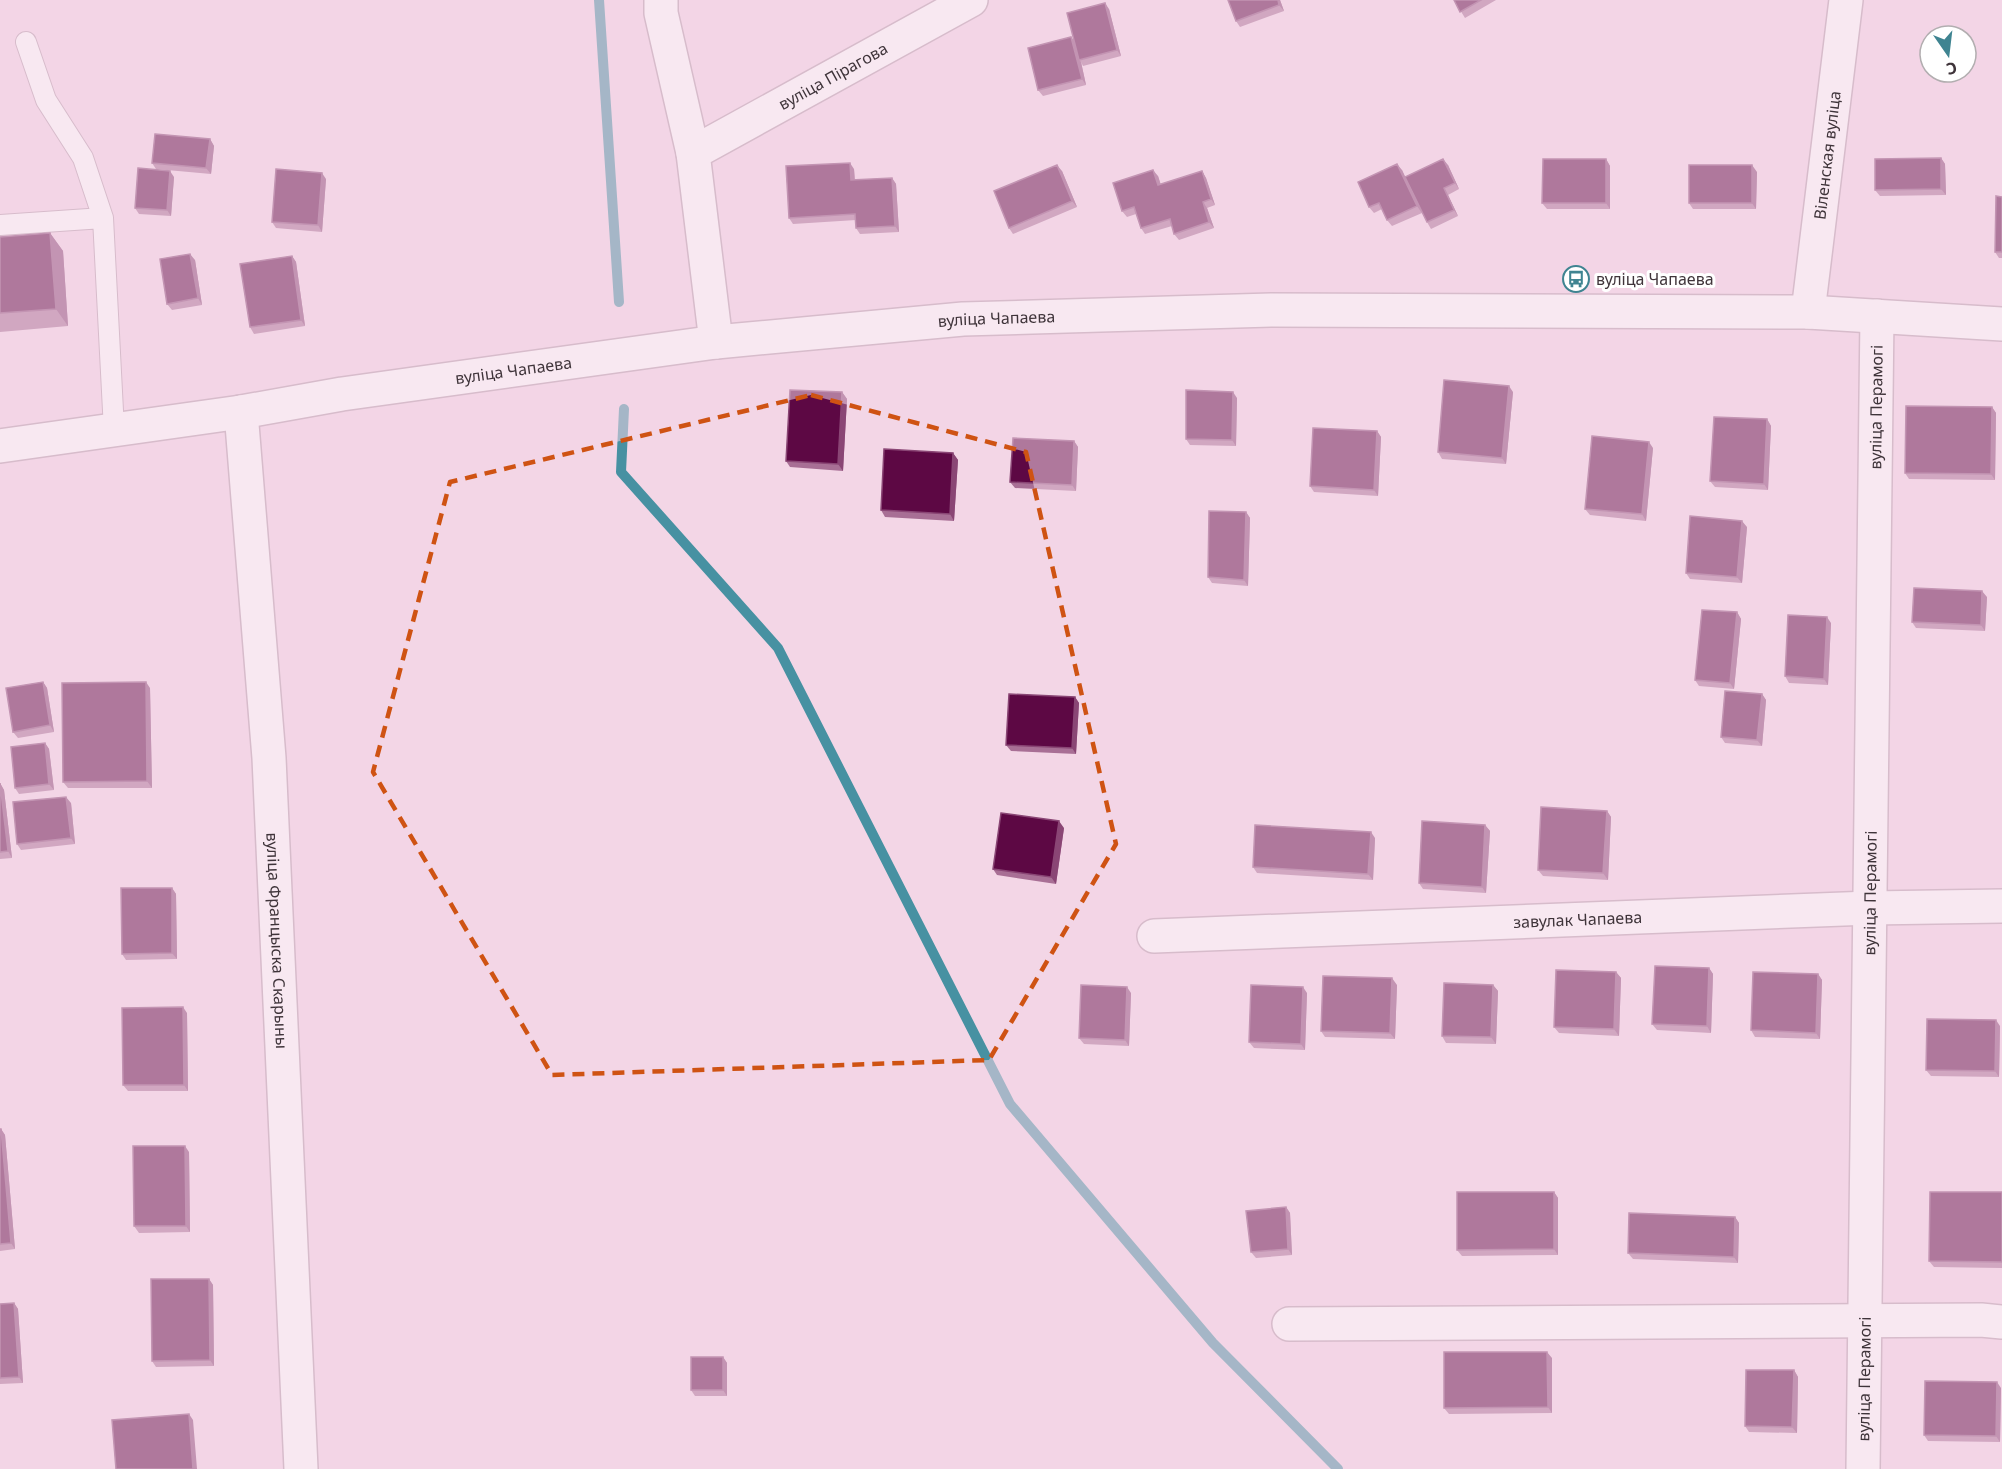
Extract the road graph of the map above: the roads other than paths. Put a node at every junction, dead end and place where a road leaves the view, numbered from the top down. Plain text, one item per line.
1 (661, 0) edge
2 (971, 0) edge
3 (1846, 0) edge
4 (26, 42) dead end
5 (693, 153) junction
6 (103, 218) junction
7 (0, 225) edge
8 (1808, 312) junction
9 (1877, 316) junction
10 (2002, 324) edge
11 (716, 342) junction
12 (241, 412) junction
13 (114, 430) junction
14 (0, 446) edge
15 (2002, 906) edge
16 (1870, 908) junction
17 (1154, 936) dead end
18 (1864, 1321) junction
19 (2002, 1322) edge
20 (1289, 1324) dead end
21 (301, 1469) edge
22 (1863, 1469) edge

1 - 5 street
2 - 5 street, вуліца Пірагова
3 - 8 street, Віленская вуліца
4 - 6 lane
5 - 11 street
6 - 7 lane
6 - 13 lane
8 - 9 street, вуліца Чапаева
8 - 11 street, вуліца Чапаева
9 - 10 street, вуліца Чапаева
9 - 16 street, вуліца Перамогі
11 - 12 street, вуліца Чапаева
12 - 13 street, вуліца Чапаева
12 - 21 street, вуліца Францыска Скарыны
13 - 14 street, вуліца Чапаева
15 - 16 street, завулак Чапаева
16 - 17 street, завулак Чапаева
16 - 18 street, вуліца Перамогі
18 - 19 street
18 - 20 street
18 - 22 street, вуліца Перамогі

